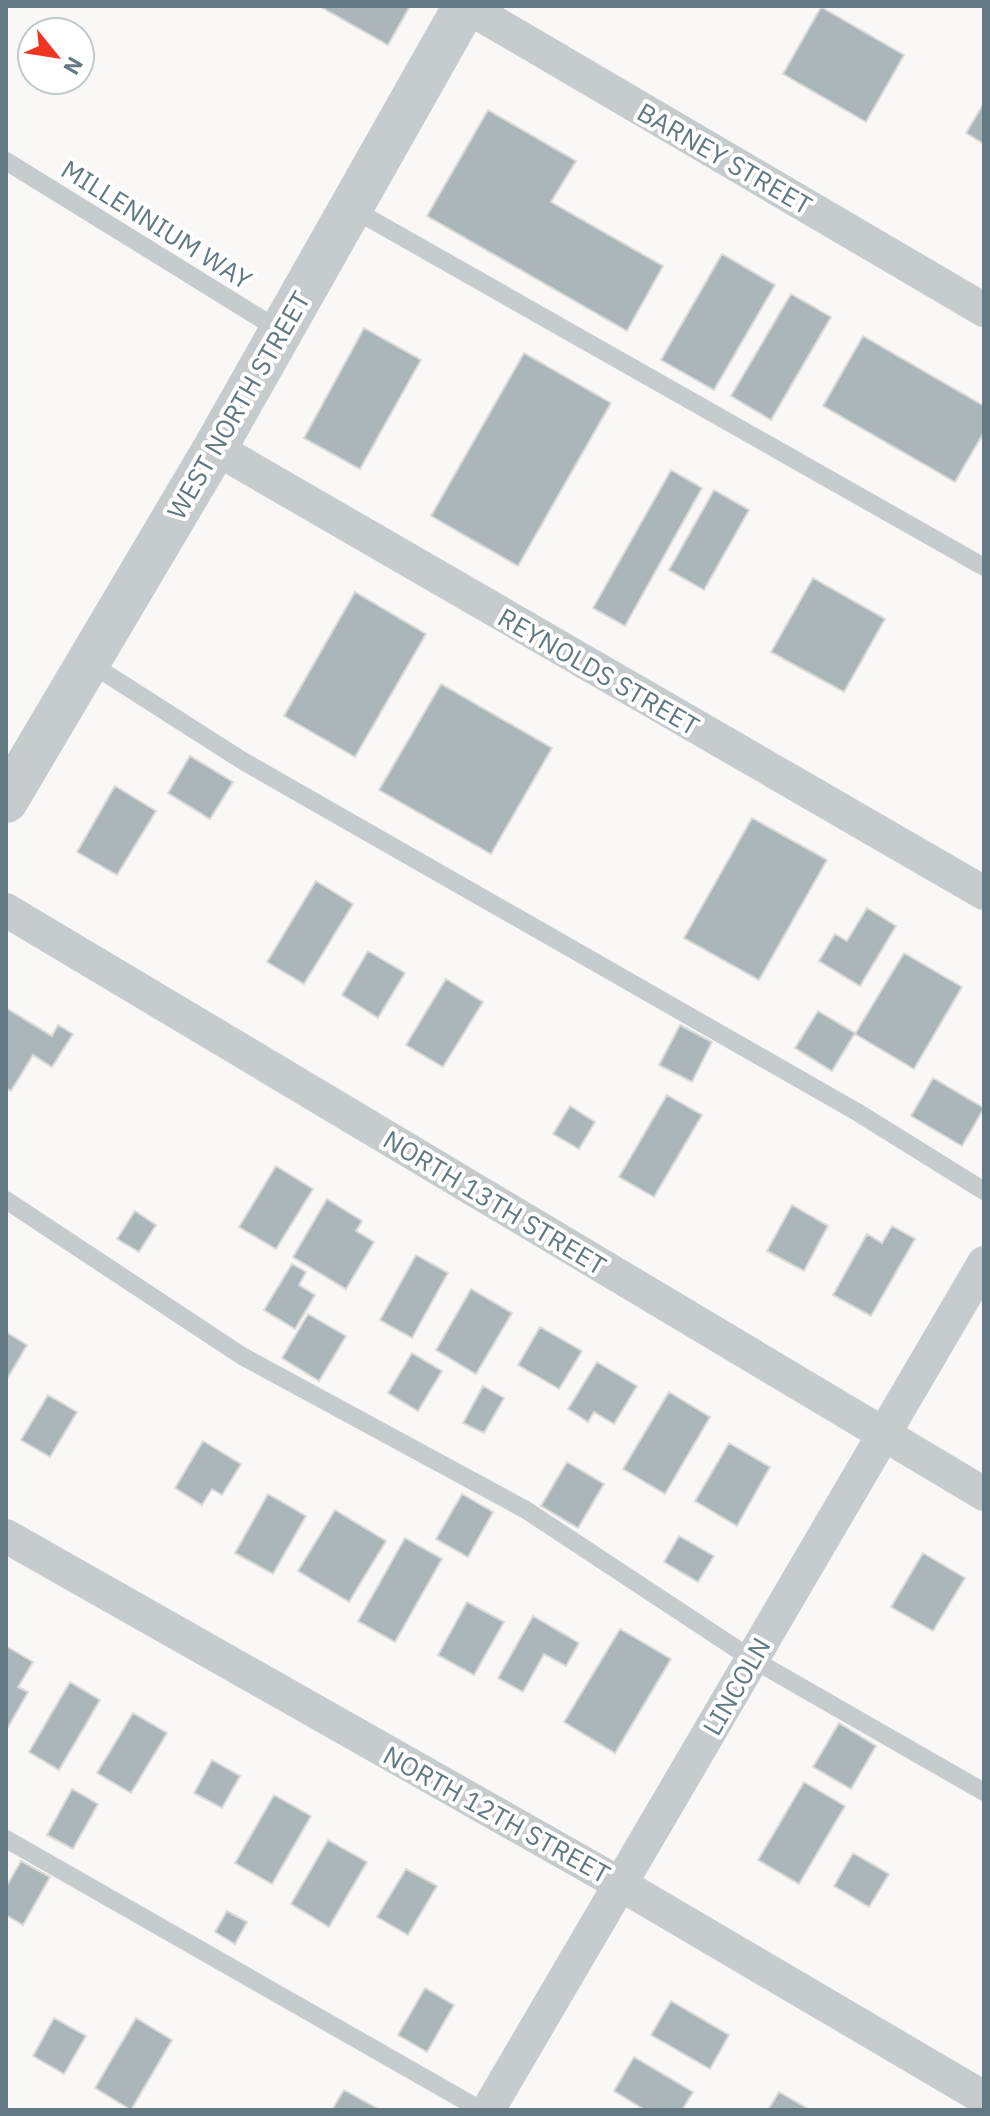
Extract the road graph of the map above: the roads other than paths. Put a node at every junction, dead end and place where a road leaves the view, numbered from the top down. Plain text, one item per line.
1 (466, 6) edge
2 (6, 161) edge
3 (351, 208) junction
4 (984, 310) edge
5 (281, 331) junction
6 (215, 448) junction
7 (984, 567) edge
8 (88, 662) junction
9 (6, 801) edge
10 (984, 893) edge
11 (6, 910) edge
12 (984, 1191) edge
13 (6, 1200) edge
14 (984, 1263) edge
15 (883, 1435) junction
16 (984, 1494) edge
17 (6, 1536) edge
18 (752, 1659) junction
19 (984, 1792) edge
20 (6, 1839) edge
21 (620, 1884) junction
22 (984, 2098) edge
23 (481, 2110) edge
24 (488, 2110) edge

1 - 3 street, WEST NORTH STREET
1 - 4 street, BARNEY STREET
2 - 5 lane, MILLENNIUM WAY
3 - 5 street, WEST NORTH STREET
3 - 7 lane
5 - 6 street, WEST NORTH STREET
6 - 8 street, WEST NORTH STREET
6 - 10 street, REYNOLDS STREET
8 - 9 street, WEST NORTH STREET
8 - 12 lane
11 - 15 street, NORTH 13TH STREET
13 - 18 lane
14 - 15 street, LINCOLN
15 - 16 street, NORTH 13TH STREET
15 - 18 street, LINCOLN
17 - 21 street, NORTH 12TH STREET
18 - 19 lane
18 - 21 street, LINCOLN
20 - 23 lane
21 - 22 street, NORTH 12TH STREET
21 - 24 street, LINCOLN

